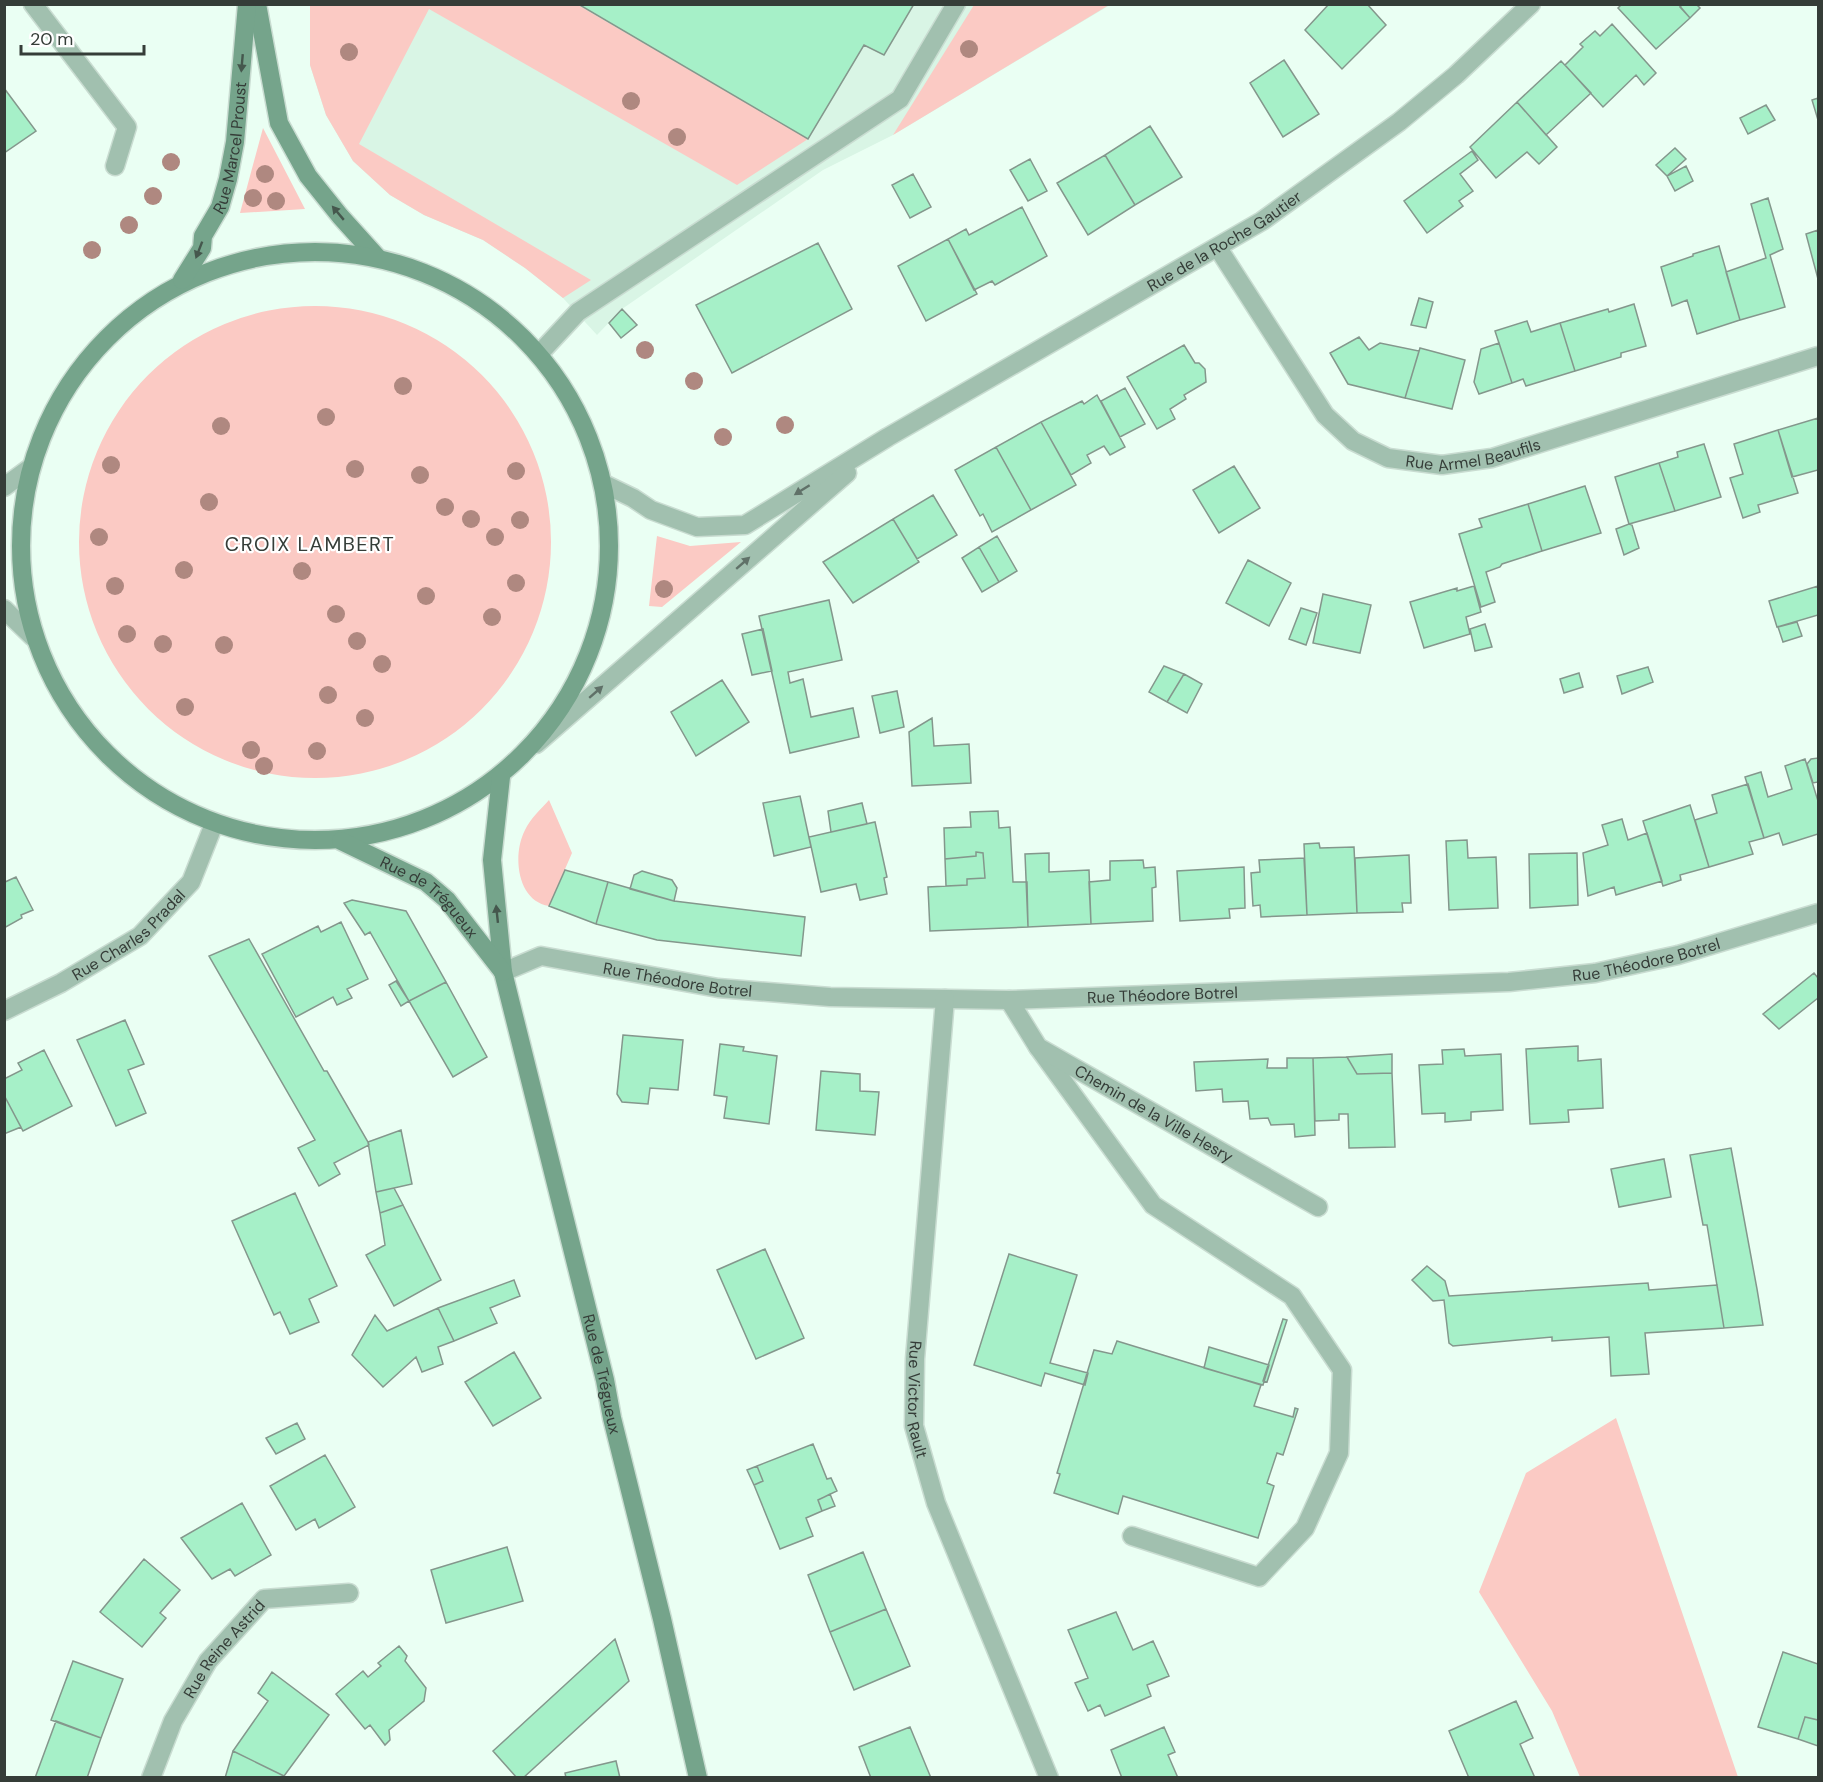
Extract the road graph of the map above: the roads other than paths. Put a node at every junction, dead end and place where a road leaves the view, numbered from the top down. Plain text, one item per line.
1 (33, 4) edge
2 (247, 4) edge
3 (257, 4) edge
4 (956, 4) edge
5 (1530, 4) edge
6 (115, 166) dead end
7 (1218, 248) junction
8 (377, 257) junction
9 (182, 280) junction
10 (539, 354) junction
11 (1818, 356) edge
12 (888, 437) junction
13 (30, 468) junction
14 (604, 484) junction
15 (4, 487) edge
16 (4, 609) edge
17 (33, 637) junction
18 (536, 744) junction
19 (501, 777) junction
20 (214, 824) junction
21 (341, 841) junction
22 (1818, 913) edge
23 (503, 972) junction
24 (945, 999) junction
25 (1009, 1000) junction
26 (4, 1011) edge
27 (1038, 1047) junction
28 (1318, 1207) dead end
29 (1132, 1536) dead end
30 (349, 1593) dead end
31 (151, 1778) edge
32 (698, 1778) edge
33 (1050, 1778) edge

1 - 6 street
2 -> 9 main road, Rue Marcel Proust
8 -> 3 main road, Rue Marcel Proust
4 - 10 street
5 - 7 street, Rue de la Roche Gautier
7 - 11 street, Rue Armel Beaufils
7 - 12 street, Rue de la Roche Gautier
8 - 9 main road
8 - 10 main road
9 - 13 main road
10 - 14 main road
12 -> 14 street
18 -> 12 street
13 - 15 street
13 - 17 main road
14 - 18 main road
16 - 17 street
17 - 20 main road
18 - 19 main road
19 - 21 main road
23 -> 19 main road, Rue de Trégueux
20 - 21 main road
20 - 26 street, Rue Charles Pradal
21 - 23 main road, Rue de Trégueux
22 - 25 street, Rue Théodore Botrel
23 - 24 street, Rue Théodore Botrel
23 - 32 main road, Rue de Trégueux
24 - 25 street, Rue Théodore Botrel
24 - 33 street, Rue Victor Rault
25 - 27 street, Chemin de la Ville Hesry
27 - 28 street, Chemin de la Ville Hesry
27 - 29 street
30 - 31 street, Rue Reine Astrid

